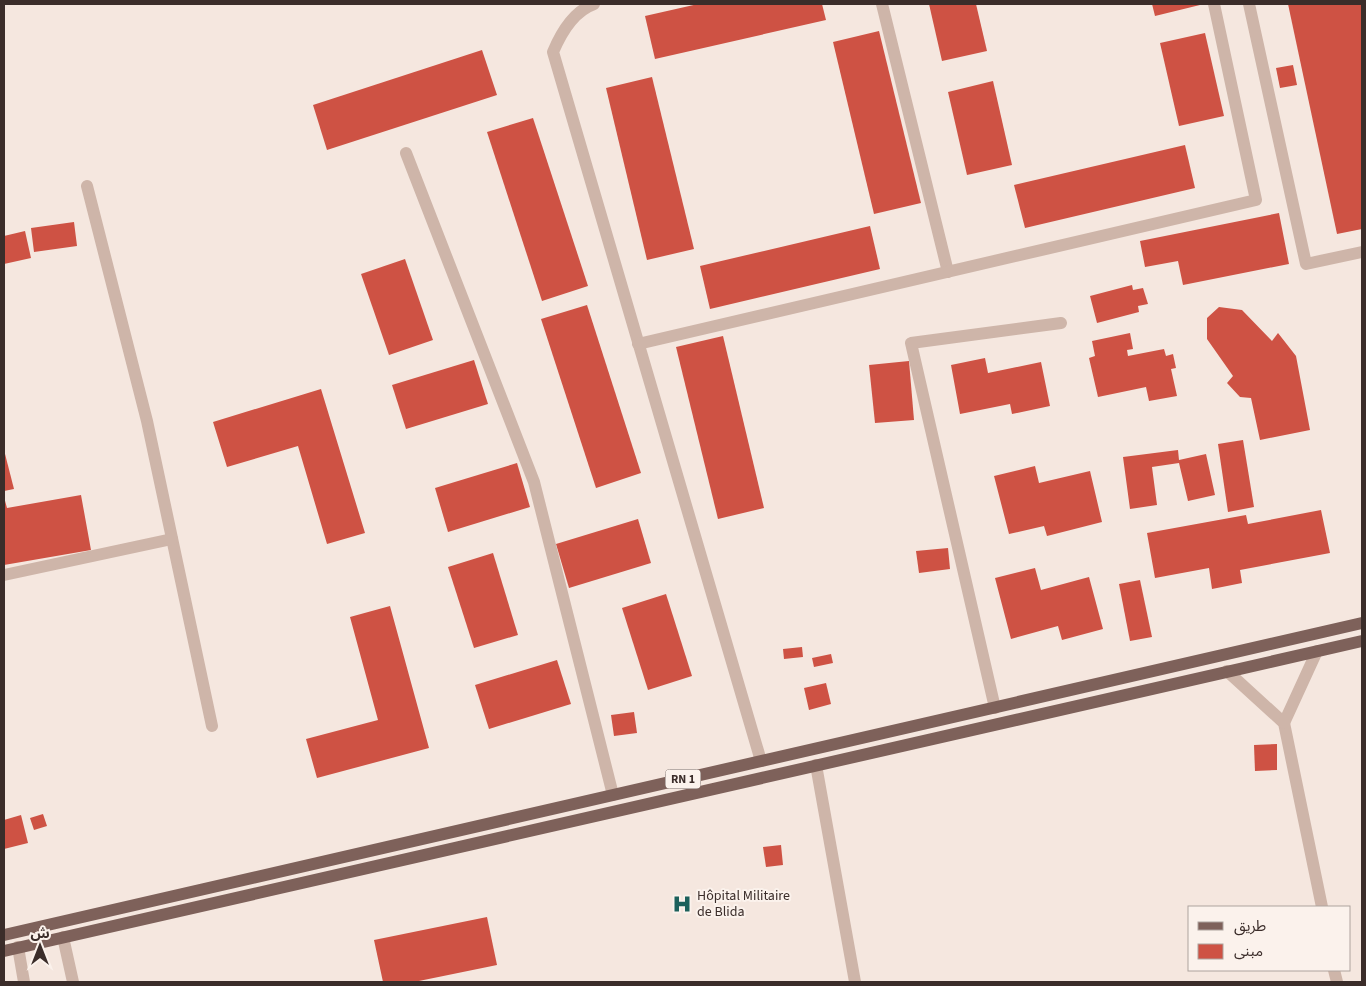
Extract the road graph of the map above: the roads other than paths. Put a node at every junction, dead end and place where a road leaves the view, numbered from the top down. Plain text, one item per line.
1 (594, 4) edge
2 (882, 4) edge
3 (1214, 4) edge
4 (1249, 4) edge
5 (406, 153) dead end
6 (87, 186) dead end
7 (1362, 252) edge
8 (948, 272) junction
9 (1061, 323) dead end
10 (638, 344) junction
11 (172, 539) junction
12 (4, 575) edge
13 (1362, 623) edge
14 (1362, 641) edge
15 (1317, 651) junction
16 (1227, 671) junction
17 (995, 708) junction
18 (1284, 723) junction
19 (212, 726) dead end
20 (761, 761) junction
21 (816, 765) junction
22 (613, 795) junction
23 (1322, 906) edge
24 (4, 936) edge
25 (63, 937) junction
26 (18, 947) junction
27 (4, 951) edge
28 (24, 982) edge
29 (73, 982) edge
30 (855, 982) edge

1 - 10 lane
2 - 8 lane
3 - 8 lane
4 - 7 lane
5 - 22 lane
6 - 11 lane
8 - 10 lane
9 - 17 lane
10 - 20 lane
11 - 12 lane
11 - 19 lane
13 - 17 main road, RN 1
14 - 15 main road, RN 1
15 - 16 main road, RN 1
15 - 18 lane
16 - 18 lane
16 - 21 main road, RN 1
17 - 20 main road, RN 1
18 - 23 lane
20 - 22 main road, RN 1
21 - 25 main road, RN 1
21 - 30 lane
22 - 24 main road, RN 1
25 - 26 main road, RN 1
25 - 29 lane
26 - 27 main road, RN 1
26 - 28 lane

